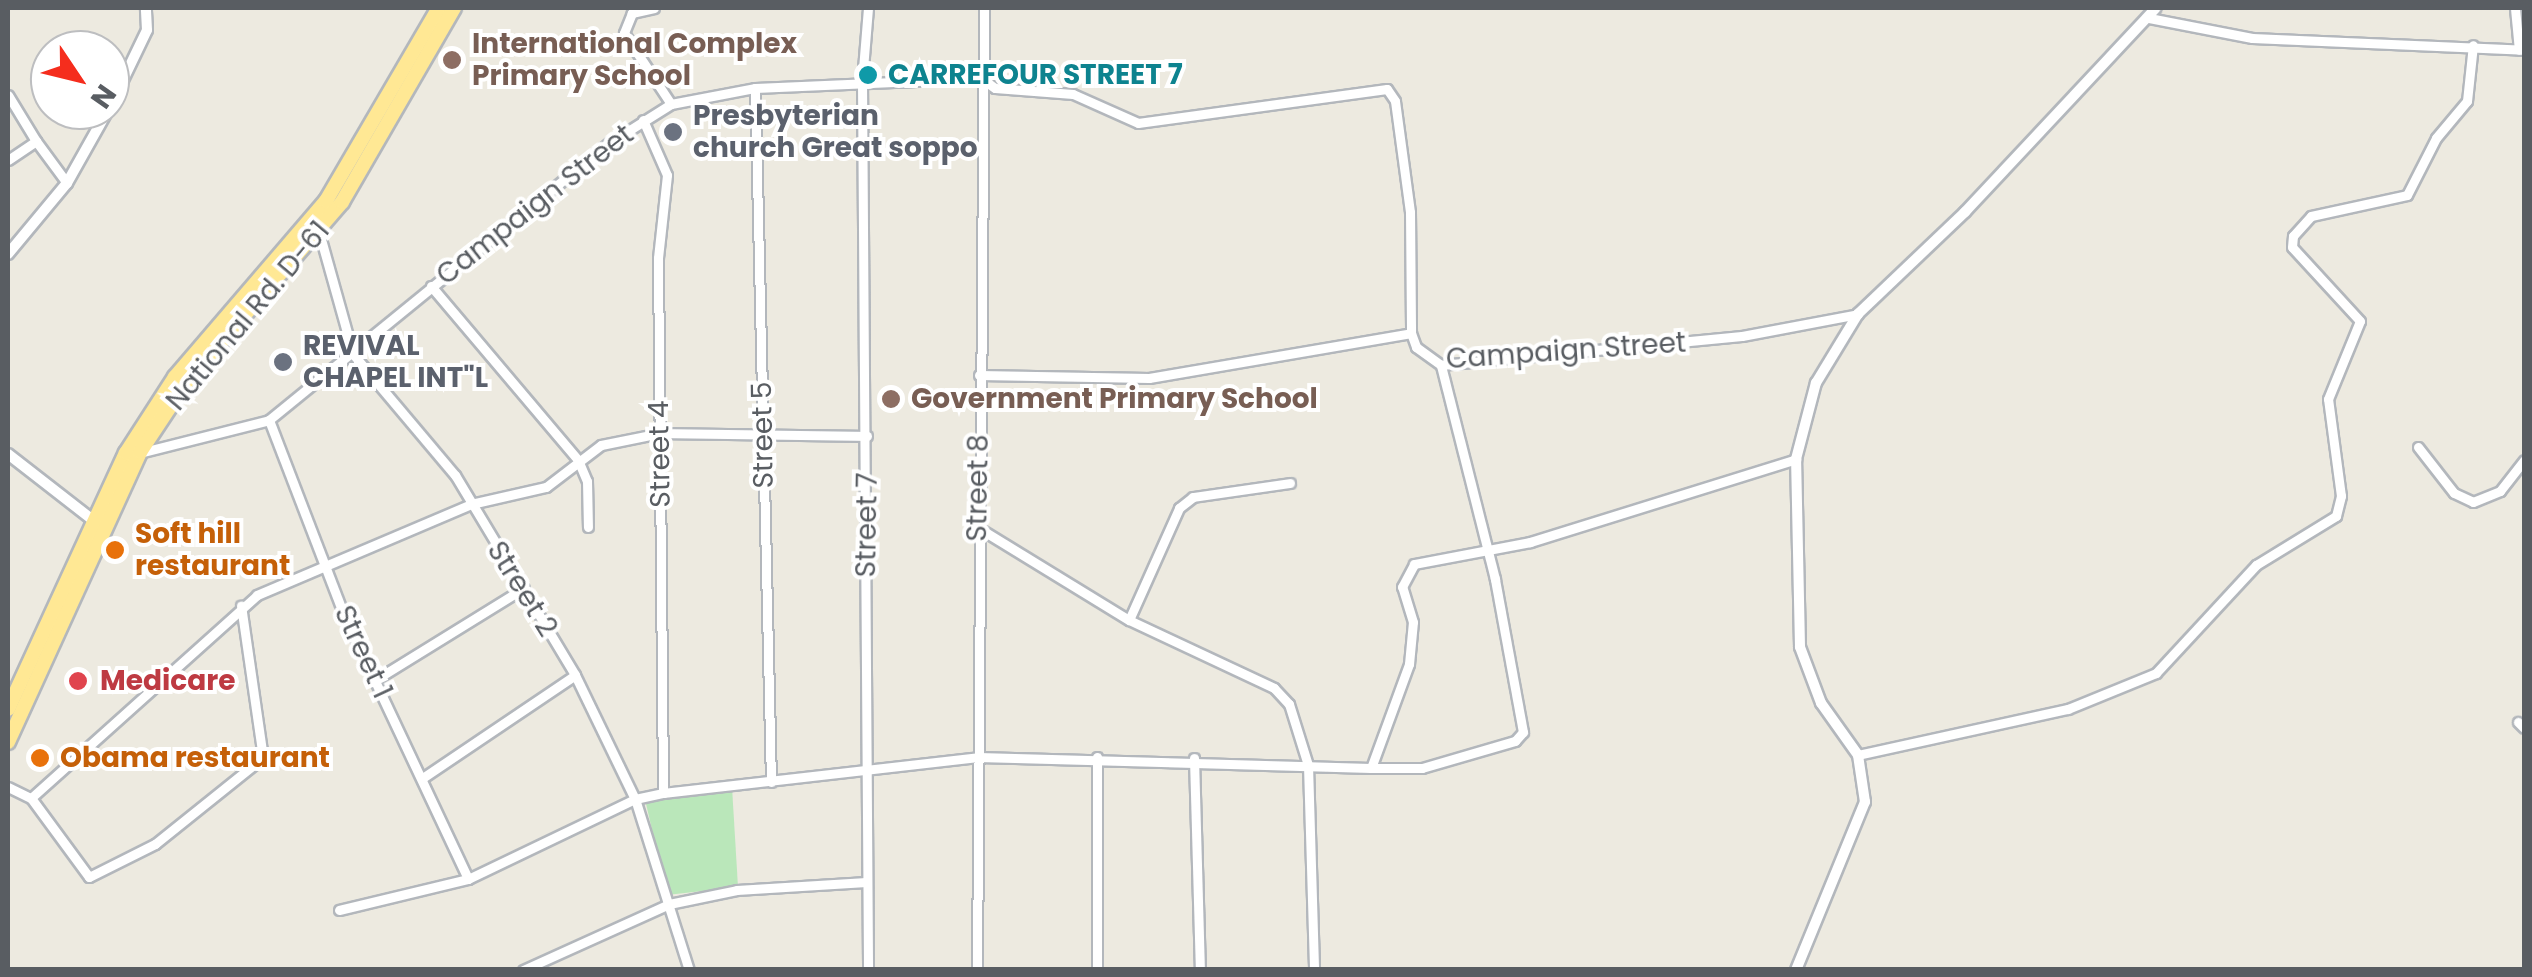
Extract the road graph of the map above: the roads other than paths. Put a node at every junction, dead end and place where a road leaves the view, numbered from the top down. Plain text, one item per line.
1 (439, 8) edge
2 (454, 8) edge
3 (654, 8) edge
4 (868, 8) edge
5 (984, 8) edge
6 (2515, 8) edge
7 (148, 9) edge
8 (2152, 13) edge
9 (2473, 44) junction
10 (2522, 50) edge
11 (130, 65) edge
12 (981, 78) junction
13 (862, 81) junction
14 (755, 88) junction
15 (8, 95) edge
16 (672, 104) junction
17 (643, 120) junction
18 (97, 130) edge
19 (36, 141) junction
20 (8, 160) edge
21 (67, 183) junction
22 (319, 232) junction
23 (8, 254) edge
24 (431, 286) junction
25 (1858, 314) junction
26 (1411, 332) junction
27 (352, 354) junction
28 (1441, 364) junction
29 (979, 374) junction
30 (269, 420) junction
31 (660, 434) junction
32 (763, 436) junction
33 (868, 436) junction
34 (2418, 446) dead end
35 (133, 453) junction
36 (8, 454) edge
37 (1796, 459) junction
38 (578, 460) junction
39 (2524, 460) edge
40 (1290, 484) dead end
41 (471, 504) junction
42 (97, 523) junction
43 (976, 526) junction
44 (588, 527) dead end
45 (1482, 548) junction
46 (326, 570) junction
47 (524, 588) junction
48 (241, 606) junction
49 (1129, 620) junction
50 (574, 676) junction
51 (375, 680) junction
52 (8, 709) edge
53 (8, 742) edge
54 (1858, 755) junction
55 (1097, 756) junction
56 (978, 757) junction
57 (1194, 758) junction
58 (1308, 764) junction
59 (1371, 768) junction
60 (864, 770) junction
61 (424, 778) junction
62 (770, 782) junction
63 (8, 787) edge
64 (663, 794) junction
65 (31, 798) junction
66 (635, 799) junction
67 (468, 880) junction
68 (866, 882) junction
69 (669, 904) junction
70 (339, 910) dead end
71 (523, 970) edge
72 (689, 970) edge
73 (868, 970) edge
74 (977, 970) edge
75 (1097, 970) edge
76 (1200, 970) edge
77 (1314, 970) edge
78 (1796, 970) edge

1 - 35 highway, National Rd. D-61
2 - 22 highway, National Rd. D-61
3 - 16 street
4 - 13 street, Street 7
5 - 12 street, Street 8
6 - 10 street
7 - 11 street
8 - 9 street
8 - 25 street
9 - 10 street
9 - 54 street
12 - 13 street, Campaign Street
12 - 26 street, Campaign Street
12 - 29 street, Street 8
13 - 14 street, Campaign Street
13 - 33 street, Street 7
14 - 16 street, Campaign Street
14 - 32 street, Street 5
15 - 19 street
16 - 17 street, Campaign Street
17 - 24 street, Campaign Street
17 - 31 street, Street 4
18 - 21 street
19 - 20 street
19 - 21 street
21 - 23 street
22 - 27 street, Street 2
22 - 35 highway, National Rd. D-61
24 - 27 street, Campaign Street
24 - 38 street
25 - 28 street, Campaign Street
25 - 37 street
26 - 28 street, Campaign Street
26 - 29 street
27 - 30 street, Campaign Street
27 - 41 street, Street 2
28 - 45 street
29 - 43 street, Street 8
30 - 35 street, Campaign Street
30 - 46 street, Street 1
31 - 32 street
31 - 38 street
31 - 64 street, Street 4
32 - 33 street
32 - 62 street, Street 5
33 - 60 street, Street 7
34 - 39 street
35 - 42 highway, National Rd. D-61
36 - 42 street
37 - 45 street
37 - 54 street
38 - 41 street
38 - 44 street
40 - 49 street
41 - 46 street
41 - 47 street, Street 2
42 - 52 highway, National Rd. D-61
42 - 53 highway, National Rd. D-61
43 - 49 street
43 - 56 street, Street 8
45 - 59 street
45 - 59 street
46 - 48 street
46 - 51 street, Street 1
47 - 50 street, Street 2
47 - 51 street
48 - 65 street
48 - 65 street
49 - 58 street
50 - 61 street
50 - 66 street, Street 2
51 - 61 street, Street 1
54 - 78 street
55 - 56 street
55 - 57 street
55 - 75 street
56 - 60 street
56 - 74 street, Street 8
57 - 58 street
57 - 76 street
58 - 59 street
58 - 77 street
60 - 62 street
60 - 68 street, Street 7
61 - 67 street, Street 1
62 - 64 street
63 - 65 street
64 - 66 street
66 - 67 street
66 - 69 street, Street 2
67 - 70 street
68 - 69 street
68 - 73 street, Street 7
69 - 71 street
69 - 72 street, Street 2

